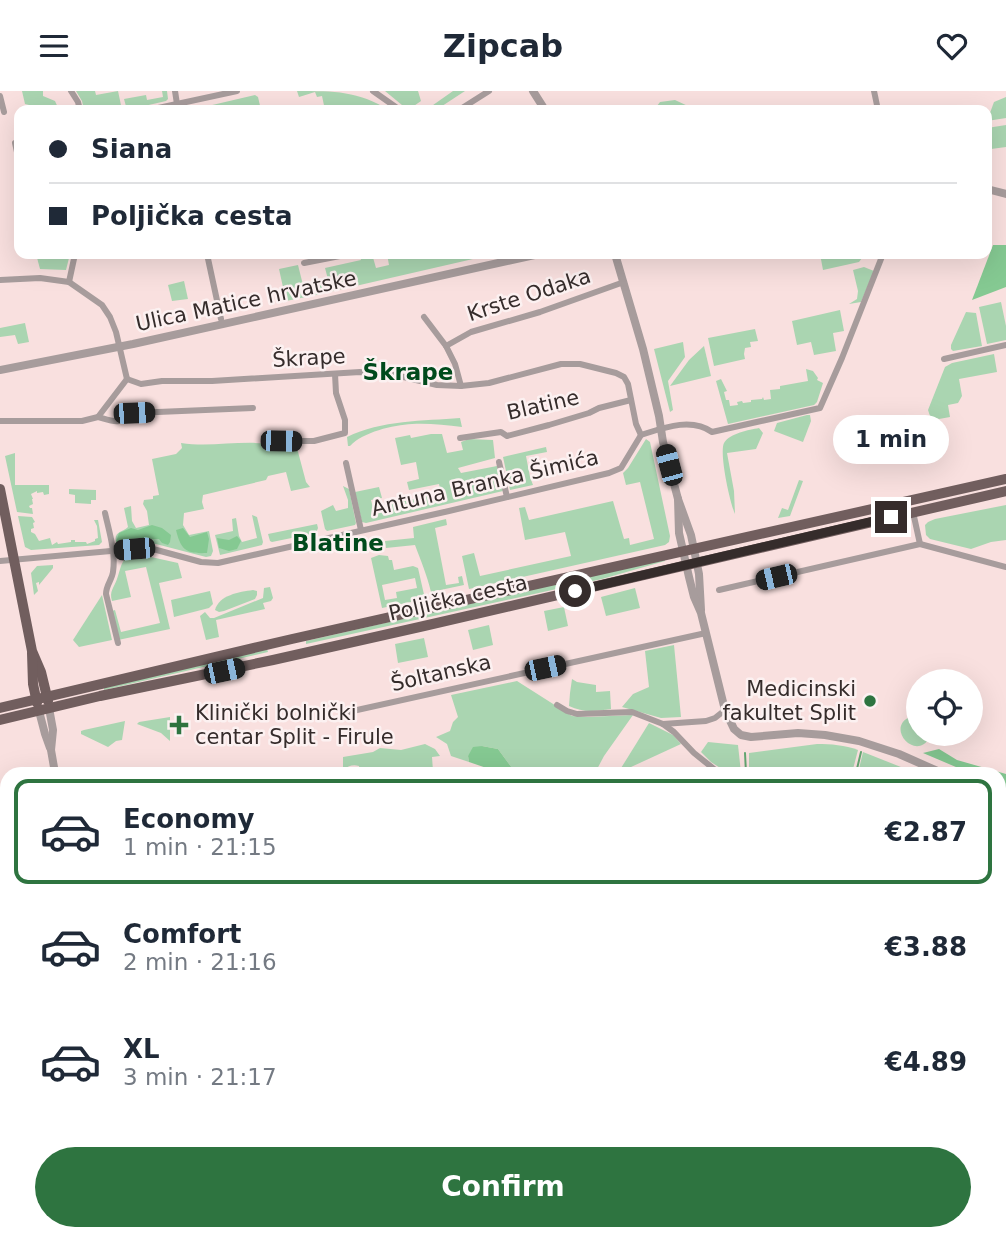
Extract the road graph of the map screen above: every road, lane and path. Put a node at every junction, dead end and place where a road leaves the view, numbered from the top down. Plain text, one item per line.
1 (175, 91) edge
2 (237, 91) edge
3 (373, 91) edge
4 (489, 91) edge
5 (0, 96) edge
6 (177, 104) junction
7 (172, 105) edge
8 (393, 105) edge
9 (467, 105) edge
10 (4, 112) dead end
11 (74, 259) edge
12 (207, 259) edge
13 (324, 259) edge
14 (516, 259) edge
15 (617, 259) edge
16 (881, 259) edge
17 (304, 263) dead end
18 (0, 280) edge
19 (69, 282) junction
20 (624, 282) junction
21 (424, 317) dead end
22 (221, 319) dead end
23 (1006, 345) edge
24 (446, 346) junction
25 (119, 347) junction
26 (944, 359) dead end
27 (0, 370) edge
28 (335, 374) junction
29 (127, 379) junction
30 (461, 386) junction
31 (631, 400) junction
32 (253, 408) dead end
33 (97, 417) junction
34 (0, 421) edge
35 (661, 429) junction
36 (641, 435) junction
37 (460, 438) dead end
38 (281, 441) dead end
39 (499, 462) dead end
40 (346, 463) dead end
41 (1006, 479) edge
42 (0, 489) edge
43 (1006, 491) edge
44 (510, 496) junction
45 (678, 499) junction
46 (913, 512) junction
47 (105, 513) dead end
48 (361, 530) junction
49 (920, 544) junction
50 (694, 549) junction
51 (112, 551) junction
52 (683, 551) junction
53 (14, 560) junction
54 (0, 561) edge
55 (692, 564) junction
56 (1006, 566) edge
57 (719, 590) dead end
58 (706, 633) junction
59 (118, 643) dead end
60 (42, 698) junction
61 (557, 705) dead end
62 (0, 708) edge
63 (44, 709) junction
64 (725, 710) junction
65 (348, 712) dead end
66 (0, 720) edge
67 (663, 724) junction
68 (54, 767) edge
69 (712, 767) edge
70 (928, 767) edge

1 - 6 street
2 - 6 street
3 - 8 street
4 - 9 street
5 - 10 street
6 - 7 street
11 - 19 street
12 - 22 street
13 - 17 street
14 - 25 street, Ulica Matice hrvatske
15 - 20 street
16 - 35 street
18 - 19 street
19 - 25 street
20 - 24 street, Krste Odaka
20 - 35 street
21 - 24 street
23 - 26 street
24 - 30 street
25 - 27 street, Ulica Matice hrvatske
25 - 29 street
28 - 29 street, Škrape
28 - 30 street, Škrape
28 - 38 street
29 - 33 street
30 - 31 street, Škrape
31 - 36 street
31 - 37 street, Blatine
32 - 33 street
33 - 34 street
35 - 36 street
35 - 45 street
36 - 44 street, Antuna Branka Šimića
39 - 44 street
40 - 48 street
41 - 50 main road, Poljička cesta
42 - 53 main road
43 - 46 main road, Poljička cesta
44 - 48 street, Antuna Branka Šimića
45 - 50 street
45 - 52 street
46 - 49 street
46 - 55 main road, Poljička cesta
47 - 51 street
48 - 51 street, Antuna Branka Šimića
49 - 56 street
49 - 57 street
50 - 52 main road, Poljička cesta
50 - 55 street
51 - 53 street, Antuna Branka Šimića
51 - 59 street
52 - 55 street
52 - 60 main road, Poljička cesta
53 - 54 street, Antuna Branka Šimića
53 - 60 main road
55 - 58 street
55 - 63 main road, Poljička cesta
58 - 64 street
58 - 65 street, Šoltanska
60 - 62 main road, Poljička cesta
60 - 63 main road
61 - 67 street
63 - 66 main road, Poljička cesta
63 - 68 street
64 - 67 street
64 - 70 street
67 - 69 street

